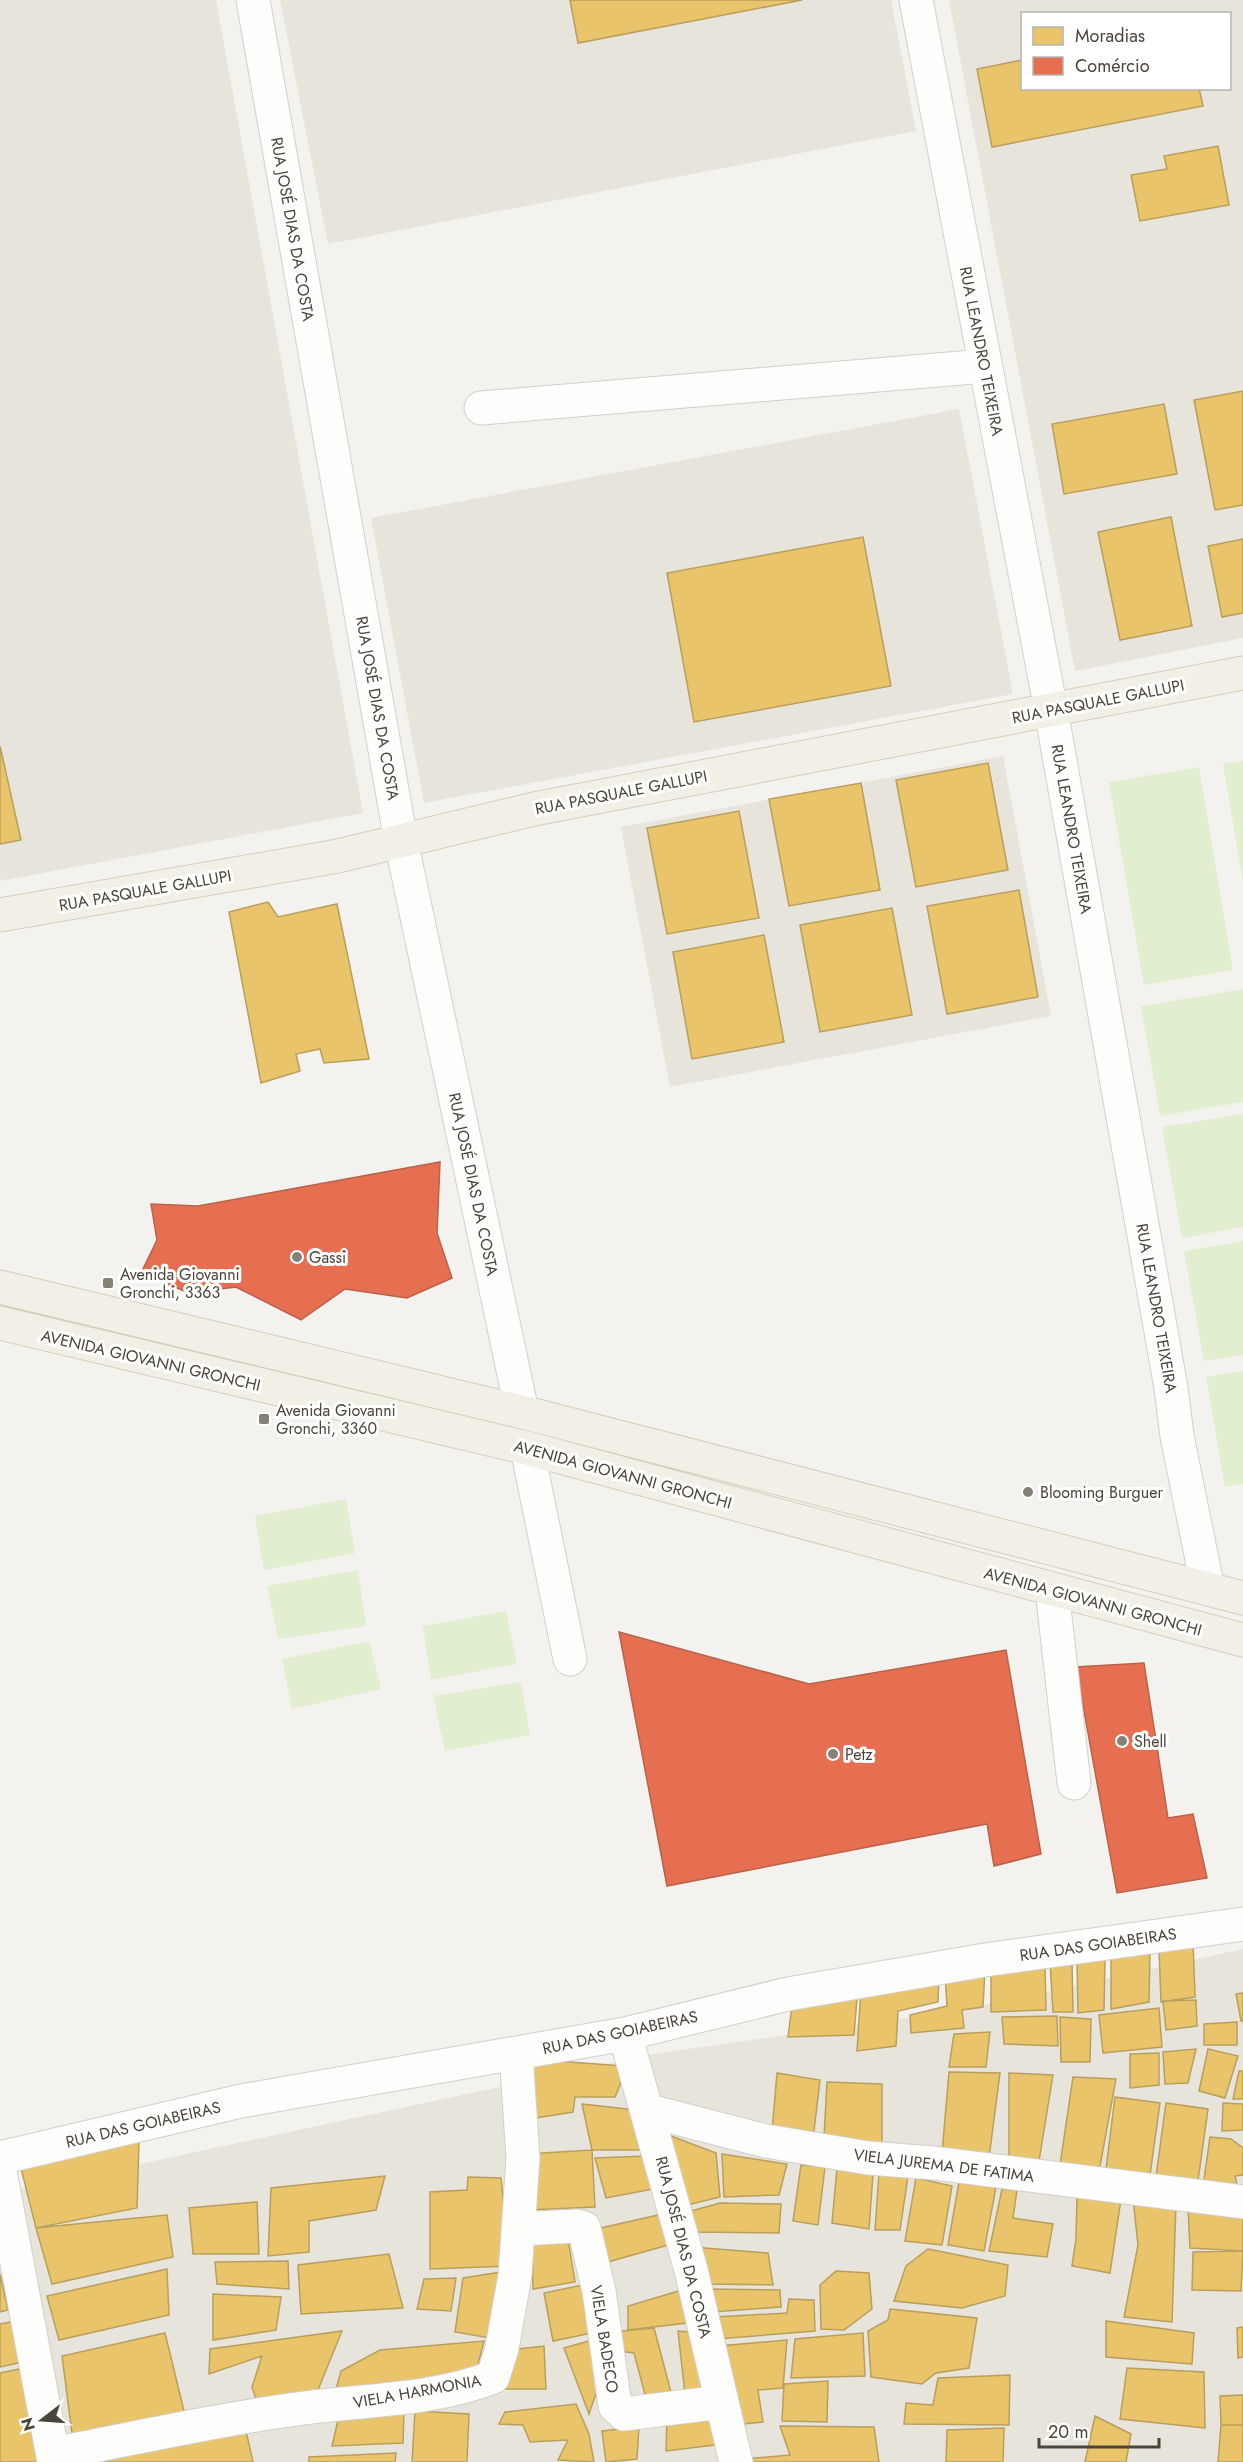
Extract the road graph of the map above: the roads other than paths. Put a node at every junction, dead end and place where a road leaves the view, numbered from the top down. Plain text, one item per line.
1 (253, 0) edge
2 (916, 0) edge
3 (985, 366) junction
4 (481, 408) dead end
5 (1243, 673) edge
6 (1051, 710) junction
7 (401, 841) junction
8 (0, 915) edge
9 (0, 1287) edge
10 (0, 1323) edge
11 (522, 1412) junction
12 (527, 1448) junction
13 (1000, 1576) junction
14 (1208, 1589) junction
15 (1052, 1590) junction
16 (1243, 1598) edge
17 (1243, 1640) edge
18 (570, 1659) dead end
19 (1074, 1783) dead end
20 (1243, 1924) edge
21 (626, 2034) junction
22 (516, 2053) junction
23 (649, 2110) junction
24 (0, 2158) edge
25 (0, 2171) edge
26 (1243, 2202) edge
27 (518, 2229) junction
28 (722, 2402) junction
29 (53, 2458) edge
30 (736, 2462) edge

1 - 7 street, RUA JOSÉ DIAS DA COSTA
2 - 3 street, RUA LEANDRO TEIXEIRA
3 - 4 street
3 - 6 street, RUA LEANDRO TEIXEIRA
5 - 6 main road, RUA PASQUALE GALLUPI
6 - 7 main road, RUA PASQUALE GALLUPI
6 - 14 street, RUA LEANDRO TEIXEIRA
7 - 8 main road, RUA PASQUALE GALLUPI
7 - 11 street, RUA JOSÉ DIAS DA COSTA
9 - 11 main road, AVENIDA GIOVANNI GRONCHI
10 - 12 main road, AVENIDA GIOVANNI GRONCHI
11 - 14 main road, AVENIDA GIOVANNI GRONCHI
12 - 13 main road, AVENIDA GIOVANNI GRONCHI
12 - 18 street
13 - 14 main road
13 - 15 main road, AVENIDA GIOVANNI GRONCHI
14 - 16 main road, AVENIDA GIOVANNI GRONCHI
15 - 17 main road, AVENIDA GIOVANNI GRONCHI
15 - 19 street
20 - 21 street, RUA DAS GOIABEIRAS
21 - 22 street, RUA DAS GOIABEIRAS
21 - 23 street, RUA JOSÉ DIAS DA COSTA
22 - 24 street, RUA DAS GOIABEIRAS
22 - 27 street, VIELA HARMONIA
23 - 26 street, VIELA JUREMA DE FATIMA
23 - 28 street, RUA JOSÉ DIAS DA COSTA
25 - 29 street
27 - 28 street, VIELA BADECO
27 - 29 street, VIELA HARMONIA
28 - 30 street, RUA JOSÉ DIAS DA COSTA

